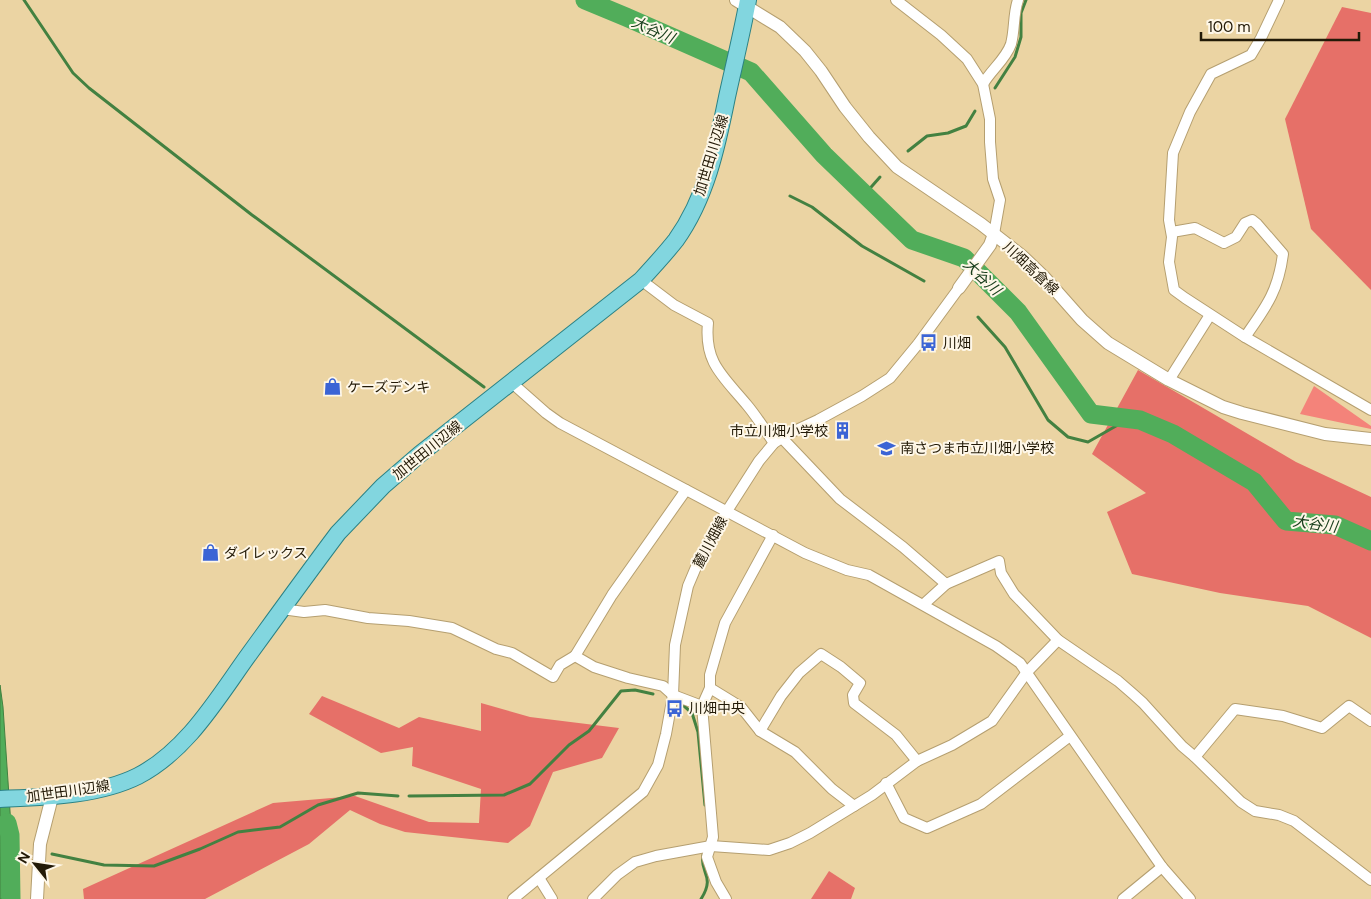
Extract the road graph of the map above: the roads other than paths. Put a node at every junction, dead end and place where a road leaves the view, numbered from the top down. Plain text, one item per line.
1 (896, 0) edge
2 (1018, 0) edge
3 (1279, 0) edge
4 (744, 6) edge
5 (984, 84) junction
6 (1172, 232) junction
7 (992, 240) junction
8 (641, 280) junction
9 (959, 288) joint
10 (1210, 315) junction
11 (1245, 337) junction
12 (1169, 380) junction
13 (512, 383) junction
14 (1371, 410) edge
15 (1371, 439) edge
16 (778, 441) junction
17 (686, 490) junction
18 (727, 511) junction
19 (773, 535) junction
20 (946, 584) junction
21 (924, 604) junction
22 (282, 609) junction
23 (1058, 640) junction
24 (575, 656) junction
25 (1027, 672) junction
26 (710, 688) junction
27 (673, 695) junction
28 (702, 706) junction
29 (1371, 720) edge
30 (760, 731) junction
31 (1070, 736) junction
32 (1195, 757) junction
33 (918, 761) junction
34 (886, 783) junction
35 (52, 796) junction
36 (0, 800) edge
37 (854, 806) junction
38 (711, 846) junction
39 (1162, 867) junction
40 (539, 878) junction
41 (1371, 880) edge
42 (37, 899) edge
43 (513, 899) edge
44 (552, 899) edge
45 (592, 899) edge
46 (726, 899) edge
47 (1122, 899) edge
48 (1190, 899) edge

1 - 5 street
2 - 5 street
3 - 6 street
4 - 7 street, 川畑高倉線
4 - 8 main road, 加世田川辺線
5 - 7 street
6 - 10 street
6 - 11 street
7 - 9 street, 麓川畑線
7 - 12 street, 川畑高倉線
8 - 13 main road, 加世田川辺線
8 - 16 street
9 - 16 street, 麓川畑線
10 - 11 street
10 - 12 street
11 - 14 street
12 - 15 street, 川畑高倉線
13 - 17 street
13 - 22 main road, 加世田川辺線
16 - 18 street, 麓川畑線
16 - 20 street
17 - 18 street
17 - 24 street
18 - 19 street
18 - 27 street, 麓川畑線
19 - 21 street
19 - 26 street
20 - 21 street
20 - 23 street
21 - 25 street
22 - 24 street
22 - 35 main road, 加世田川辺線
23 - 25 street
23 - 32 street
24 - 27 street
25 - 31 street
25 - 33 street
26 - 28 street
26 - 30 street
27 - 28 street
27 - 40 street, 麓川畑線
28 - 38 street
29 - 32 street
30 - 33 street
30 - 37 street
31 - 34 street
31 - 39 street
32 - 41 street
33 - 34 street
34 - 37 street
35 - 36 main road, 加世田川辺線
35 - 42 street
37 - 38 street
38 - 45 street
38 - 46 street
39 - 47 street
39 - 48 street
40 - 43 street, 麓川畑線
40 - 44 street

